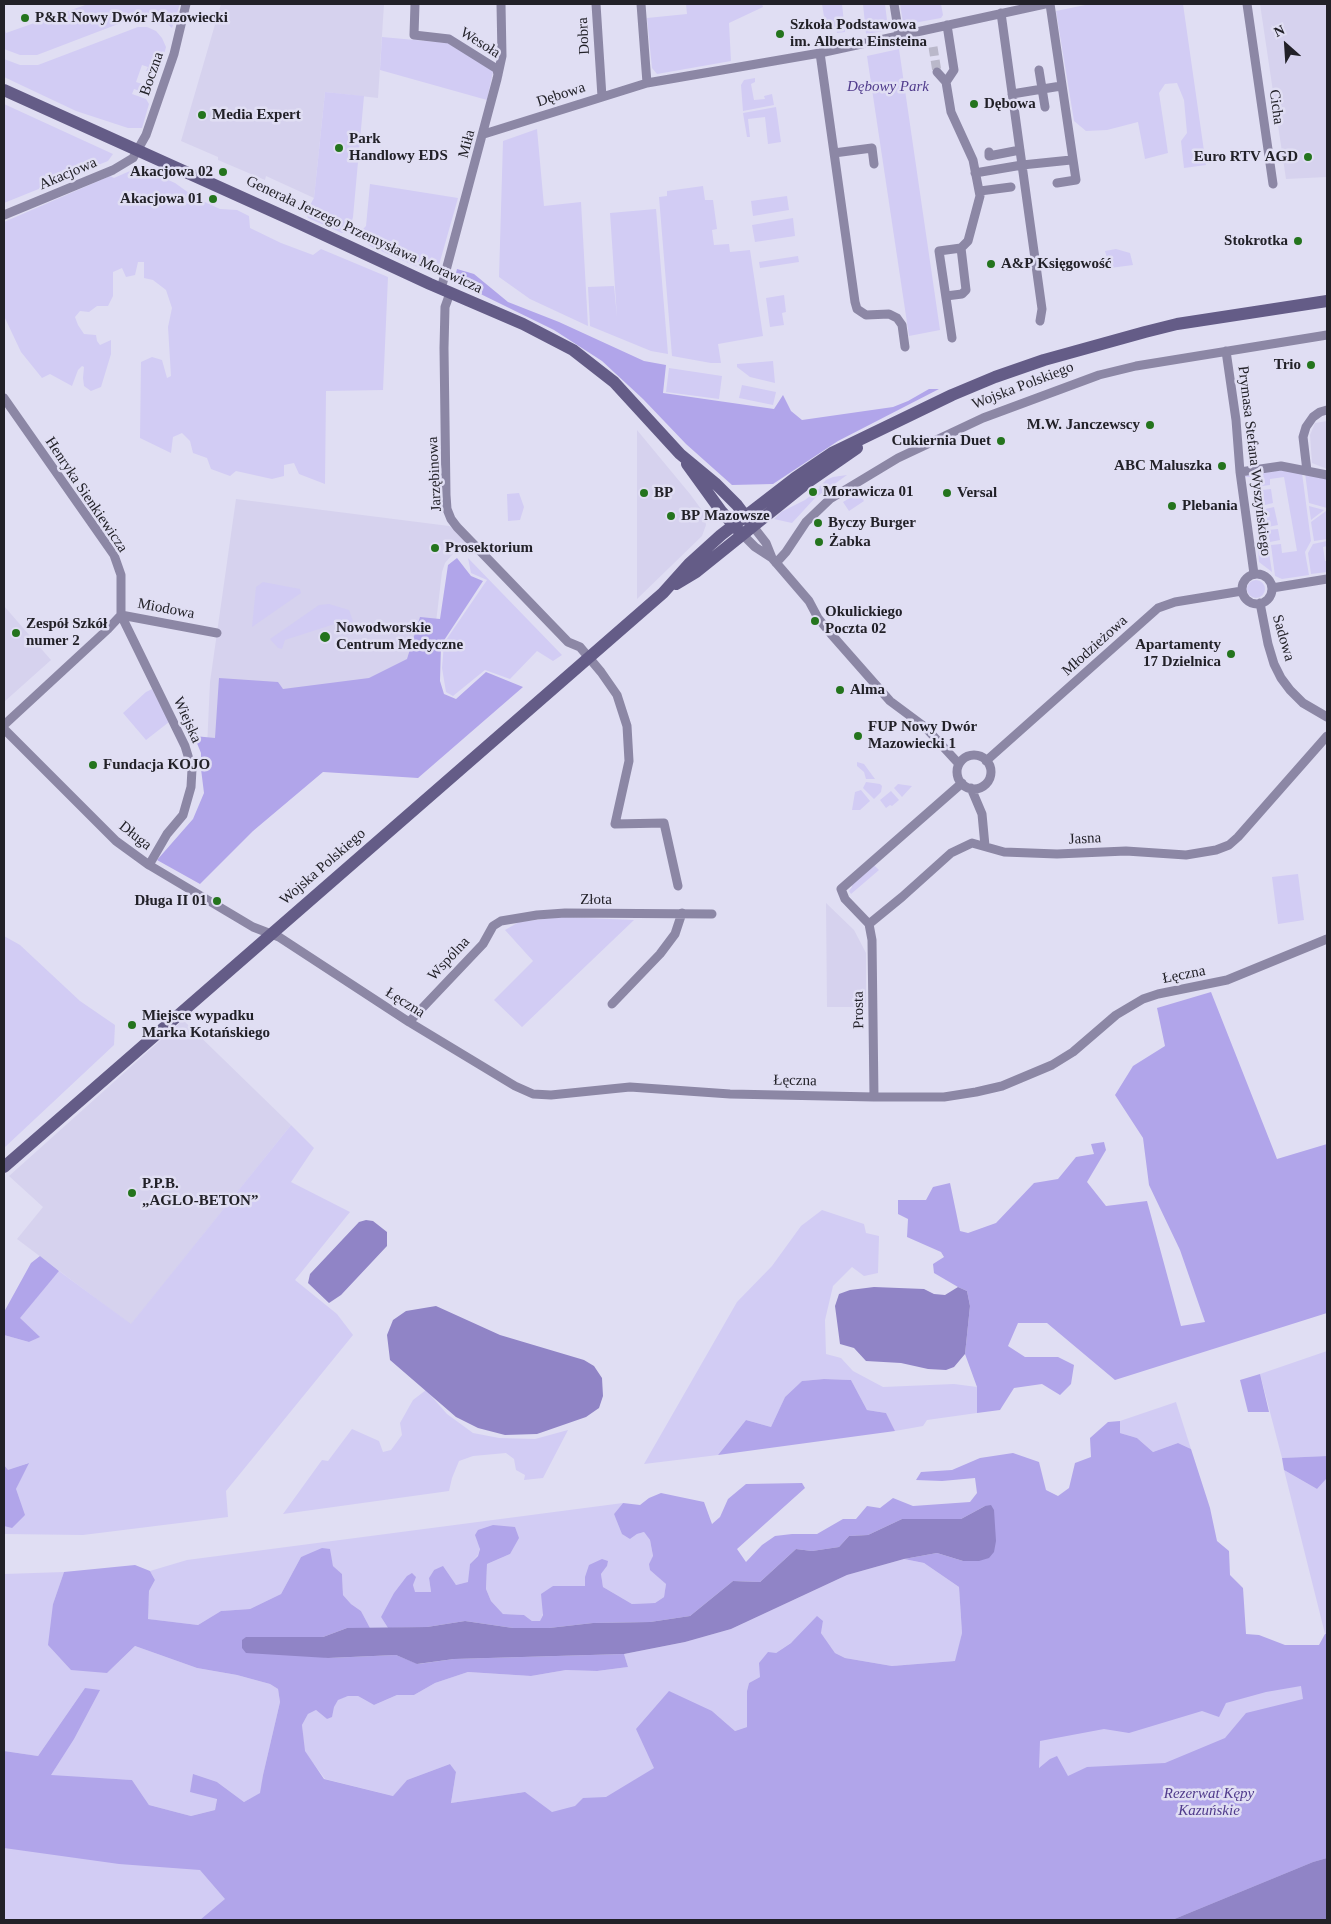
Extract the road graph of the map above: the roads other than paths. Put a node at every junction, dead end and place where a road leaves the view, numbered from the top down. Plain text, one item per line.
1 (186, 4) edge
2 (414, 4) edge
3 (501, 4) edge
4 (596, 4) edge
5 (640, 4) edge
6 (894, 4) edge
7 (1045, 4) edge
8 (1050, 4) edge
9 (1247, 4) edge
10 (1001, 13) junction
11 (947, 25) junction
12 (899, 35) junction
13 (820, 53) junction
14 (1039, 70) dead end
15 (937, 72) tunnel mouth
16 (498, 75) junction
17 (946, 82) junction
18 (647, 83) junction
19 (1061, 86) junction
20 (1042, 89) junction
21 (4, 90) edge
22 (1012, 94) junction
23 (602, 97) junction
24 (1045, 107) dead end
25 (484, 134) junction
26 (1020, 150) junction
27 (138, 151) junction
28 (989, 152) dead end
29 (834, 153) junction
30 (1071, 160) junction
31 (874, 164) dead end
32 (1022, 165) junction
33 (976, 173) junction
34 (1057, 183) dead end
35 (1273, 184) dead end
36 (1010, 187) dead end
37 (980, 192) junction
38 (4, 215) edge
39 (961, 248) junction
40 (446, 291) junction
41 (946, 296) junction
42 (1327, 301) edge
43 (1327, 310) edge
44 (1040, 321) dead end
45 (1327, 335) edge
46 (952, 338) dead end
47 (1117, 340) junction
48 (905, 347) dead end
49 (1226, 350) junction
50 (4, 398) edge
51 (1327, 410) edge
52 (7, 411) edge
53 (680, 454) junction
54 (1307, 471) junction
55 (1240, 472) junction
56 (1327, 475) edge
57 (749, 521) junction
58 (738, 529) junction
59 (774, 561) junction
60 (1254, 574) junction
61 (1327, 579) edge
62 (1272, 588) junction
63 (1242, 591) junction
64 (1260, 604) junction
65 (121, 615) junction
66 (217, 633) dead end
67 (588, 657) junction
68 (1327, 717) edge
69 (4, 725) edge
70 (4, 730) edge
71 (1327, 736) edge
72 (986, 761) junction
73 (959, 764) junction
74 (962, 783) junction
75 (972, 788) junction
76 (985, 846) junction
77 (149, 865) junction
78 (678, 886) dead end
79 (682, 913) junction
80 (712, 914) dead end
81 (510, 919) joint
82 (868, 924) junction
83 (271, 935) junction
84 (1327, 939) edge
85 (612, 1004) dead end
86 (408, 1022) junction
87 (874, 1097) junction
88 (4, 1167) edge

1 - 27 street, Boczna
2 - 16 street, Wesoła
3 - 16 street, Miła
4 - 23 street, Dobra
5 - 18 street
6 - 12 street
7 - 10 street, Dębowa
8 - 19 street
9 - 35 street, Cicha
10 - 11 street, Dębowa
10 - 22 street
11 - 12 street, Dębowa
11 - 17 street
12 - 13 street, Dębowa
13 - 18 street, Dębowa
13 - 29 street
14 - 20 street
15 - 17 street
16 - 25 street, Miła
17 - 33 street
18 - 23 street, Dębowa
19 - 20 street
19 - 30 street
20 - 22 street
20 - 24 street
21 - 27 main road, Generała Jerzego Przemysława Morawicza
22 - 26 street
23 - 25 street, Dębowa
25 - 40 street, Miła
26 - 28 street
26 - 32 street
27 - 38 street, Akacjowa
27 - 40 main road, Generała Jerzego Przemysława Morawicza
29 - 31 street
29 - 48 street
30 - 32 street
30 - 34 street
32 - 33 street
32 - 44 street
33 - 37 street
36 - 37 street
37 - 39 street
39 - 41 street
39 - 41 street
40 - 53 main road, Generała Jerzego Przemysława Morawicza
40 - 67 street, Jarzębinowa
41 - 46 street
42 - 47 main road, Wojska Polskiego
43 - 47 main road, Wojska Polskiego
45 - 49 street, Wojska Polskiego
47 - 57 main road, Wojska Polskiego
49 - 55 street, Prymasa Stefana Wyszyńskiego
49 - 59 street, Wojska Polskiego
50 - 52 street, Henryka Sienkiewicza
51 - 54 street
52 - 65 street, Henryka Sienkiewicza
53 - 57 main road, Generała Jerzego Przemysława Morawicza
53 - 58 main road, Generała Jerzego Przemysława Morawicza
54 - 55 street
54 - 56 street
55 - 60 street, Prymasa Stefana Wyszyńskiego
57 - 58 main road, Wojska Polskiego
57 - 59 street
58 - 59 street
58 - 67 main road, Wojska Polskiego
59 - 73 street
60 - 62 street
60 - 63 street
61 - 62 street
62 - 64 street
63 - 64 street
63 - 72 street, Młodzieżowa
64 - 68 street, Sadowa
65 - 66 street, Miodowa
65 - 69 street, Miodowa
65 - 77 street, Wiejska
67 - 78 street, Jarzębinowa
67 - 83 main road, Wojska Polskiego
70 - 77 street, Długa
71 - 76 street, Jasna
72 - 73 street
72 - 75 street
73 - 74 street
74 - 75 street
74 - 82 street
75 - 76 street
76 - 82 street, Jasna
77 - 83 street, Długa
79 - 80 street, Złota
79 - 81 street, Złota
79 - 85 street
81 - 86 street, Wspólna
82 - 87 street, Prosta
83 - 86 street, Łęczna
83 - 88 main road, Wojska Polskiego
84 - 87 street, Łęczna
86 - 87 street, Łęczna

